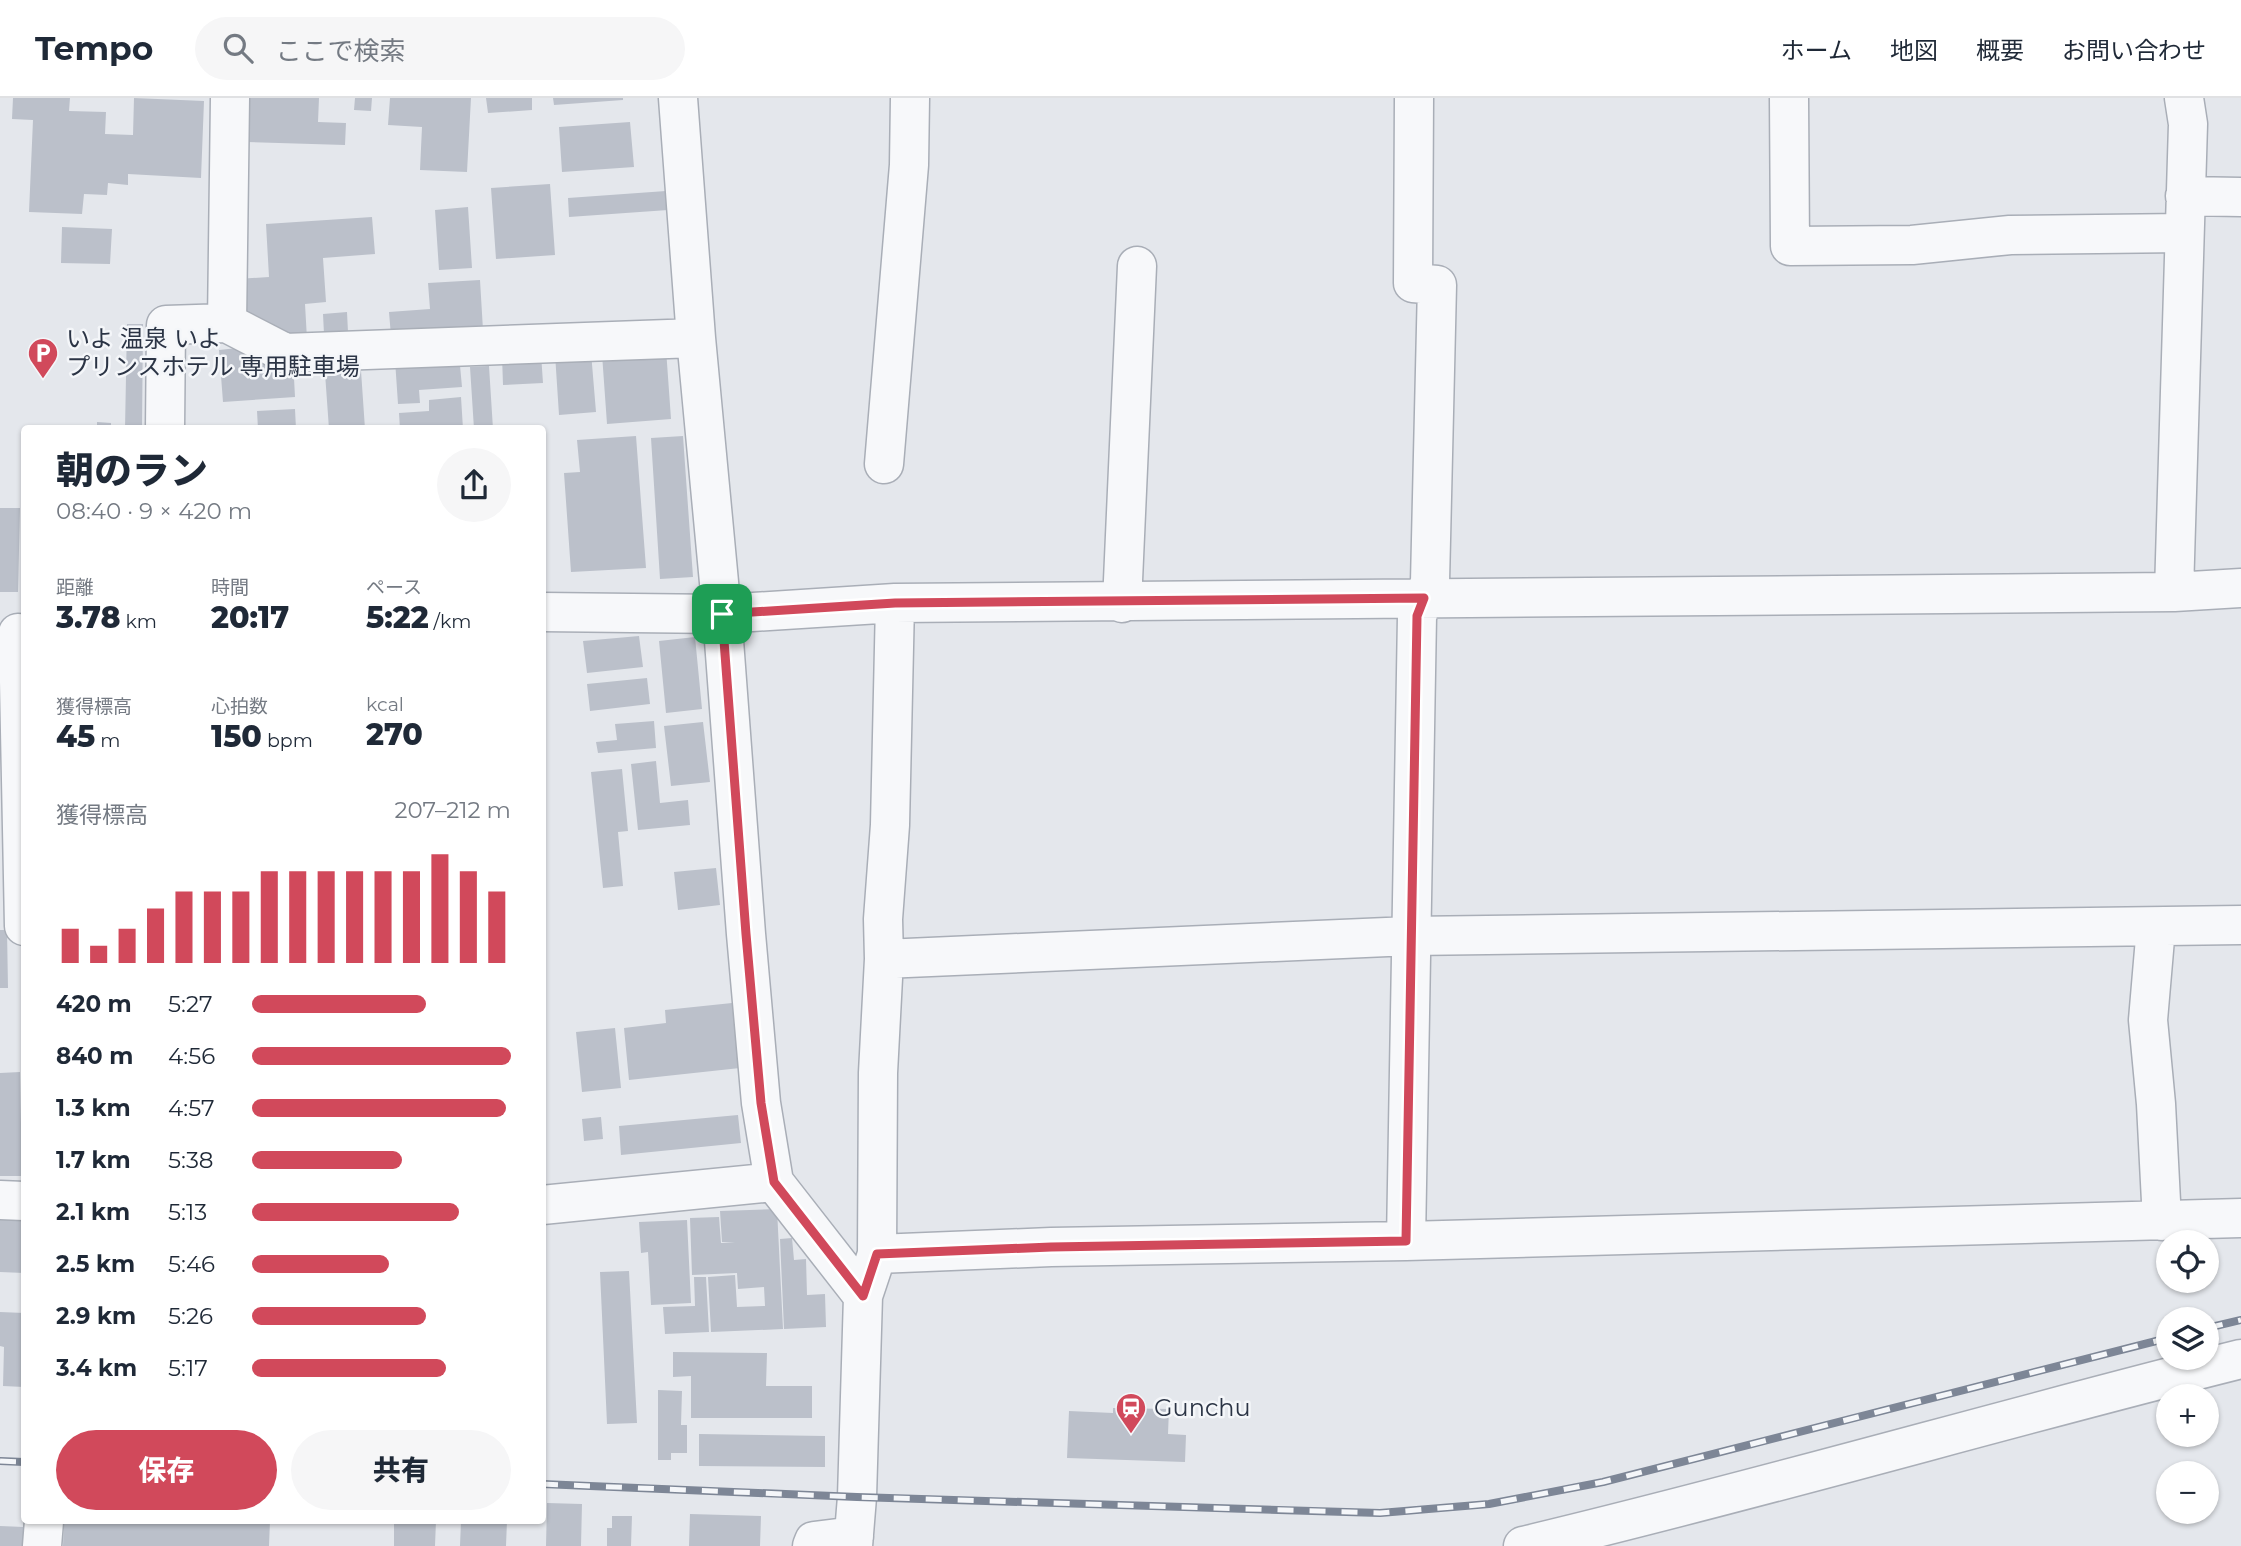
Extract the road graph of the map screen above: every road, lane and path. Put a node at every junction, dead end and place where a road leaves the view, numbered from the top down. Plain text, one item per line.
1 (230, 98) edge
2 (678, 98) edge
3 (910, 98) edge
4 (1414, 98) edge
5 (1789, 98) edge
6 (2184, 98) edge
7 (2241, 197) edge
8 (2185, 214) junction
9 (1137, 266) dead end
10 (227, 323) junction
11 (696, 338) junction
12 (165, 425) edge
13 (884, 464) dead end
14 (2241, 588) edge
15 (2174, 592) junction
16 (1424, 598) junction
17 (895, 603) junction
18 (1122, 603) junction
19 (546, 612) edge
20 (722, 614) junction
21 (14, 633) edge
22 (21, 838) edge
23 (2241, 925) edge
24 (2156, 927) junction
25 (1410, 936) junction
26 (884, 959) junction
27 (774, 1182) junction
28 (0, 1199) edge
29 (21, 1201) edge
30 (546, 1205) edge
31 (2241, 1218) edge
32 (2162, 1221) junction
33 (1406, 1241) junction
34 (877, 1254) junction
35 (863, 1296) junction
36 (2241, 1359) edge
37 (44, 1524) edge
38 (853, 1541) edge
39 (42, 1546) edge
40 (812, 1546) edge
41 (1523, 1546) edge

1 - 10 street
2 - 11 street
3 - 13 street
4 - 16 street
5 - 8 street
6 - 8 street
7 - 8 street
8 - 15 street
9 - 18 street
10 - 11 street
10 - 12 street
11 - 20 street
14 - 15 street
15 - 16 street
16 - 18 street
16 - 25 street
17 - 18 street
17 - 20 street
17 - 26 street
19 - 20 street
20 - 27 street
21 - 22 street
23 - 24 street
24 - 25 street
24 - 32 street
25 - 26 street
25 - 33 street
26 - 34 street
27 - 30 street
27 - 35 street
28 - 29 street
31 - 32 street
32 - 33 street
33 - 34 street
34 - 35 street
35 - 38 street
36 - 41 street
37 - 39 street
38 - 40 street

